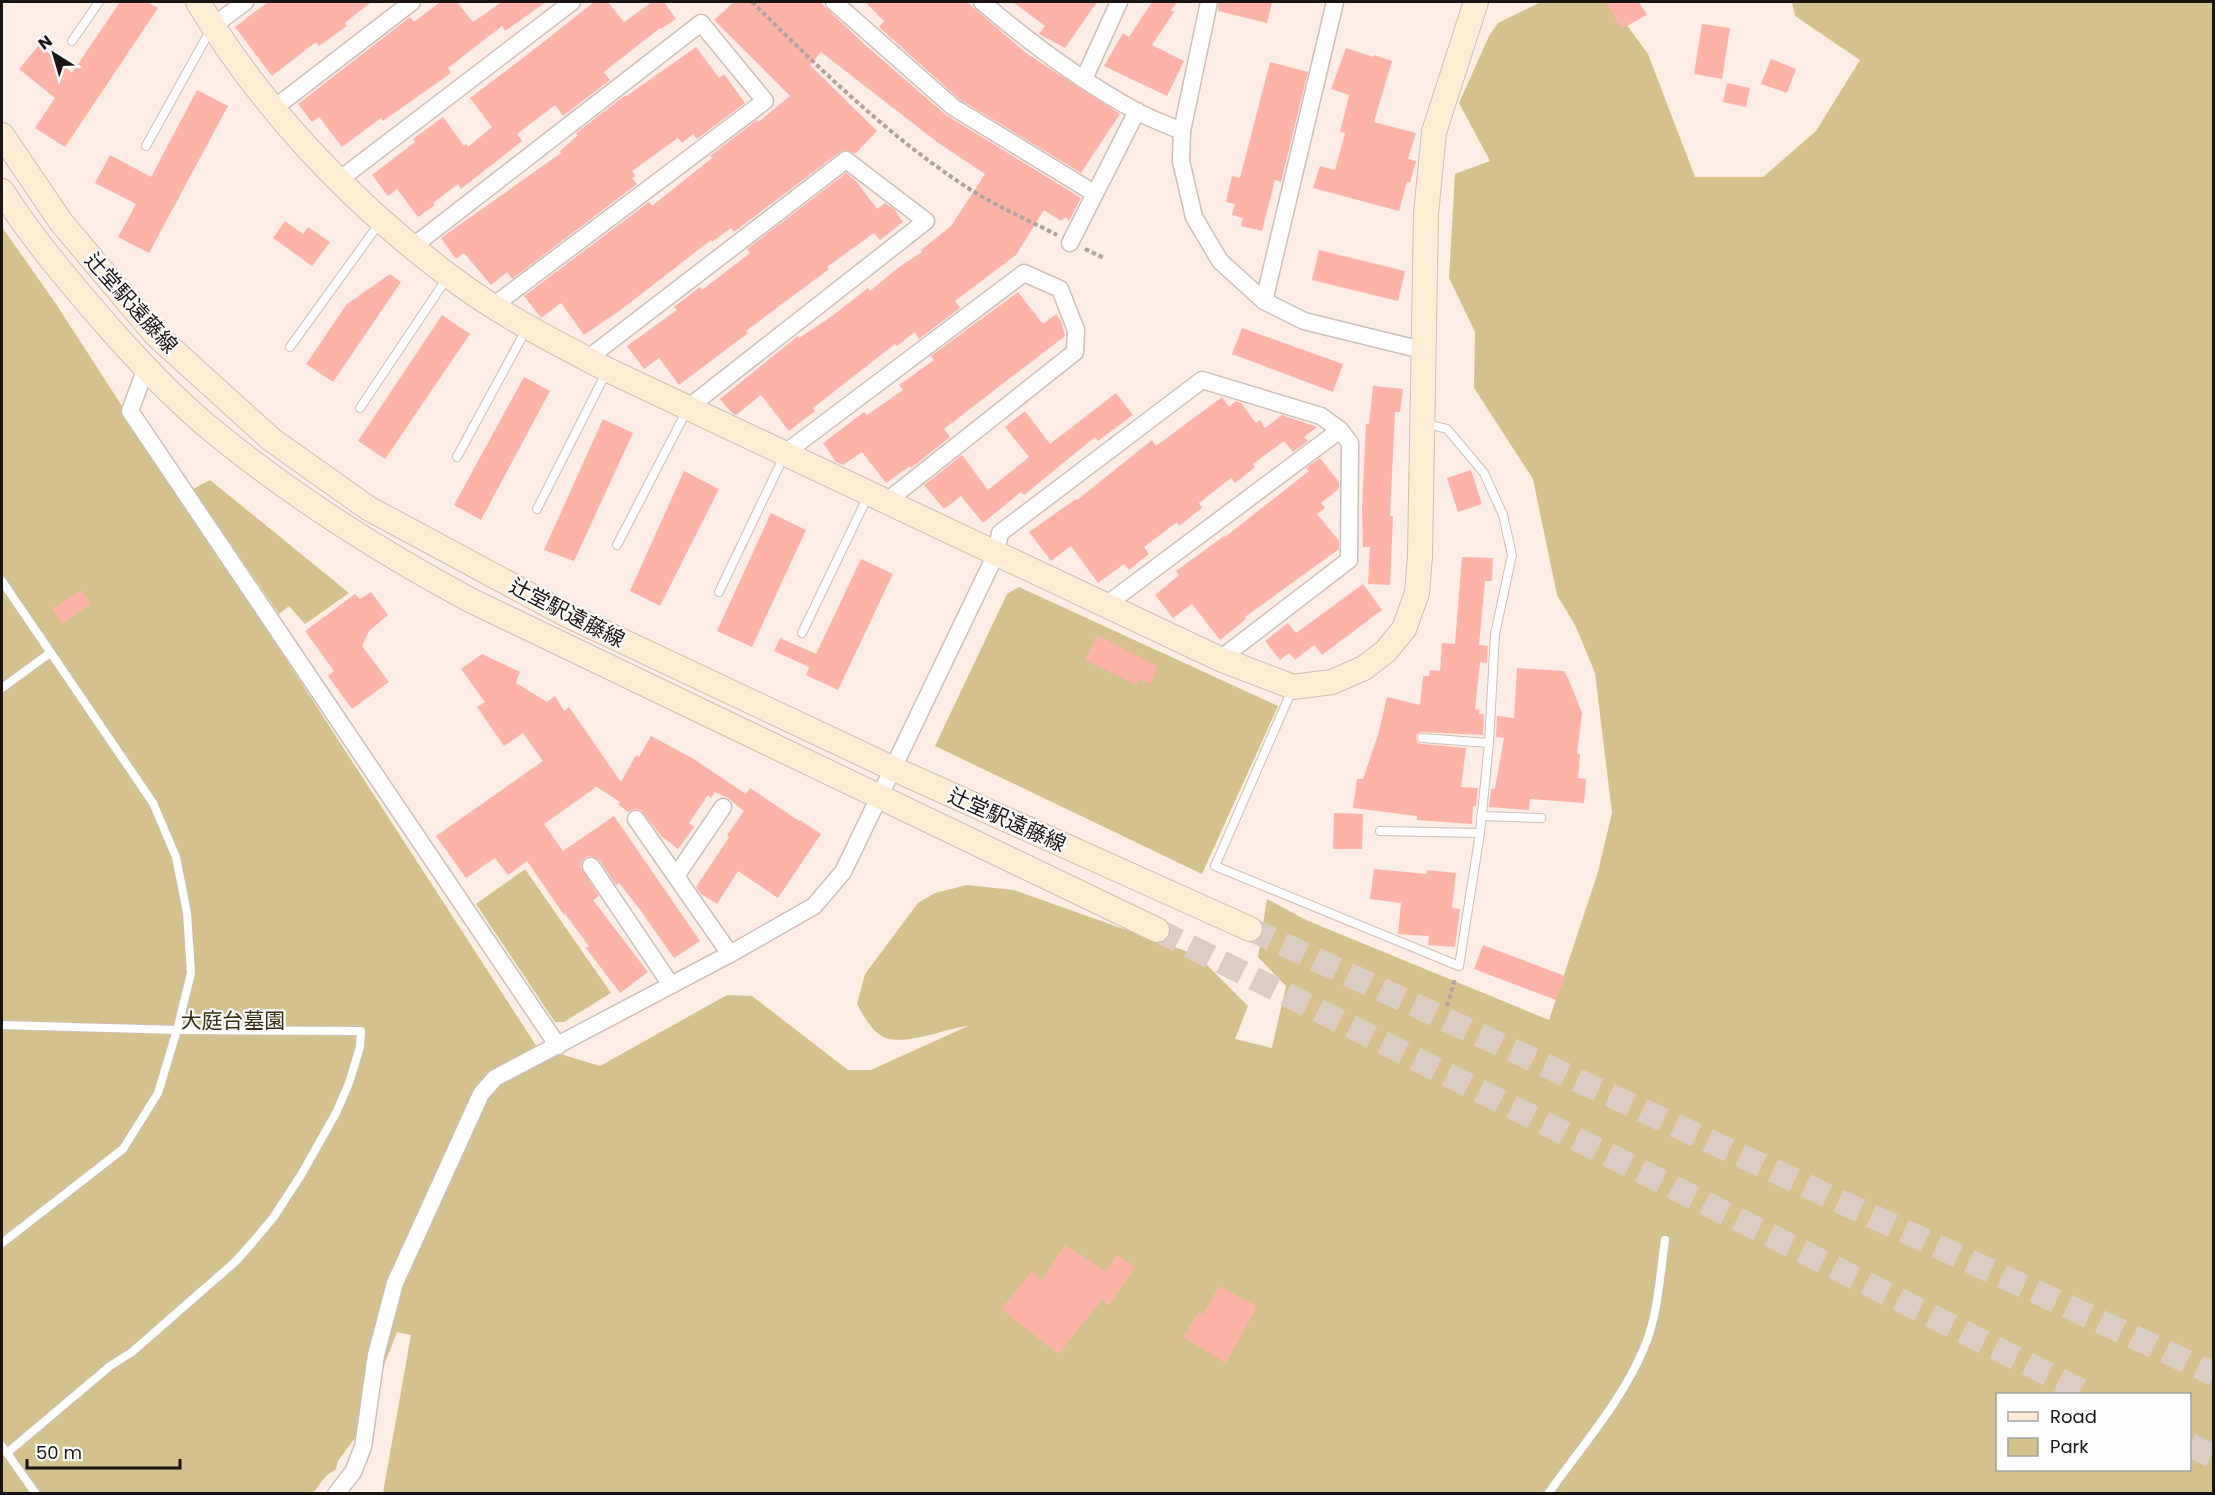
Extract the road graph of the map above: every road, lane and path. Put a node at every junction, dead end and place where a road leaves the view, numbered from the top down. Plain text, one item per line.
1 (99, 2) edge
2 (198, 2) edge
3 (245, 2) edge
4 (412, 2) edge
5 (572, 2) edge
6 (752, 2) edge
7 (834, 2) edge
8 (982, 2) edge
9 (1119, 2) edge
10 (1209, 2) edge
11 (1335, 2) edge
12 (1476, 2) edge
13 (213, 26) junction
14 (72, 41) dead end
15 (1084, 80) junction
16 (273, 109) junction
17 (1137, 111) junction
18 (1182, 131) junction
19 (2, 135) edge
20 (146, 146) dead end
21 (339, 180) junction
22 (2, 191) edge
23 (1094, 193) junction
24 (381, 221) junction
25 (1070, 243) junction
26 (412, 247) junction
27 (1104, 258) dead end
28 (448, 276) junction
29 (1264, 301) junction
30 (493, 306) junction
31 (527, 328) junction
32 (290, 347) dead end
33 (1422, 350) junction
34 (597, 365) junction
35 (146, 368) junction
36 (689, 407) junction
37 (360, 408) dead end
38 (1421, 422) junction
39 (1340, 430) junction
40 (785, 453) junction
41 (457, 457) dead end
42 (878, 497) junction
43 (537, 509) dead end
44 (617, 545) dead end
45 (996, 554) junction
46 (2, 581) edge
47 (719, 592) dead end
48 (1106, 605) junction
49 (802, 633) dead end
50 (50, 653) junction
51 (1220, 659) junction
52 (1293, 687) junction
53 (2, 688) edge
54 (1422, 738) dead end
55 (1489, 743) junction
56 (894, 769) junction
57 (880, 798) junction
58 (723, 807) dead end
59 (1481, 816) junction
60 (1541, 818) dead end
61 (636, 819) dead end
62 (1380, 831) dead end
63 (1480, 833) junction
64 (591, 866) dead end
65 (676, 876) junction
66 (1250, 929) tunnel mouth
67 (1157, 930) tunnel mouth
68 (730, 954) junction
69 (1459, 966) junction
70 (671, 985) junction
71 (1447, 1006) dead end
72 (2, 1025) edge
73 (177, 1030) junction
74 (558, 1046) junction
75 (1665, 1240) dead end
76 (2, 1243) edge
77 (4, 1450) edge
78 (36, 1494) edge
79 (336, 1494) edge
80 (1548, 1494) edge

1 - 14 lane
2 - 13 street
3 - 13 street
4 - 16 street
5 - 21 street
6 - 25 path
7 - 23 street
8 - 15 street
9 - 15 street
10 - 18 street
11 - 29 street
12 - 33 street
13 - 16 street
13 - 20 lane
15 - 17 street
16 - 21 street
17 - 18 street
17 - 23 street
18 - 29 street
19 - 56 street, 辻堂駅遠藤線
21 - 24 street
22 - 35 street, 辻堂駅遠藤線
23 - 25 street
24 - 26 street
24 - 32 lane
25 - 27 path
26 - 28 street
26 - 30 street
28 - 30 street
28 - 37 lane
29 - 33 street
30 - 31 street
31 - 34 street
31 - 41 lane
33 - 38 street
34 - 36 street
34 - 36 street
34 - 43 lane
35 - 57 street, 辻堂駅遠藤線
35 - 74 street
36 - 40 street
36 - 44 lane
38 - 52 street
38 - 55 lane
39 - 45 street
39 - 48 street
39 - 51 street
40 - 42 street
40 - 42 street
40 - 47 lane
42 - 45 street
42 - 49 lane
45 - 48 street
45 - 56 street
46 - 50 lane
48 - 51 street
50 - 53 lane
50 - 73 lane
51 - 52 street
52 - 69 lane
54 - 55 lane
55 - 59 lane
56 - 57 street
56 - 66 street, 辻堂駅遠藤線
57 - 67 street, 辻堂駅遠藤線
57 - 68 street
58 - 65 street
59 - 60 lane
59 - 63 lane
61 - 65 street
62 - 63 lane
63 - 69 lane
64 - 70 street
65 - 68 street
68 - 70 street
69 - 71 path
70 - 74 street
72 - 73 lane
73 - 76 lane
73 - 77 lane
74 - 79 street
75 - 80 lane
77 - 78 lane

